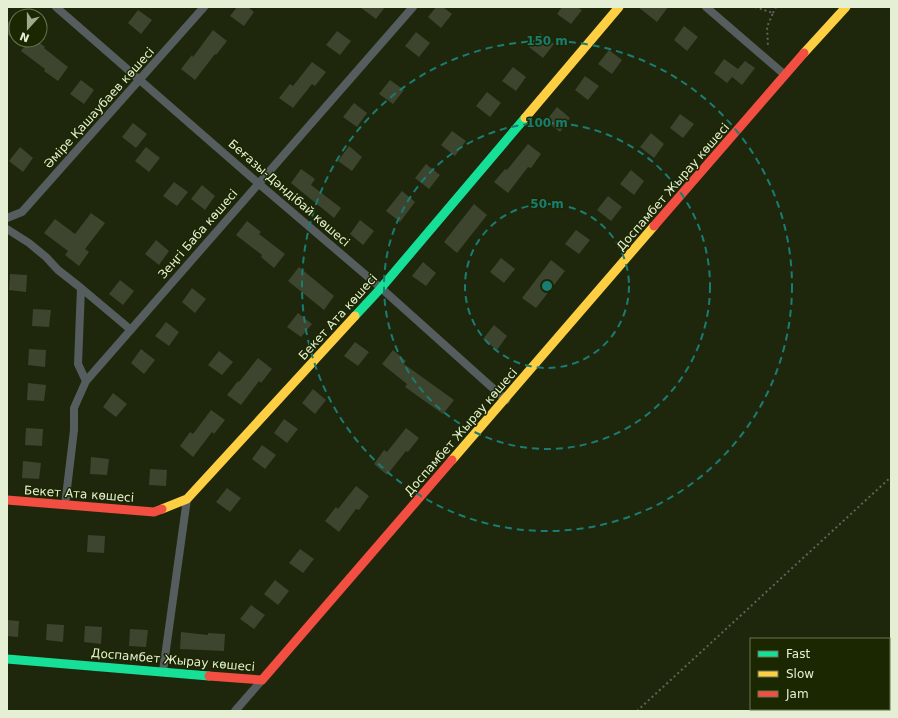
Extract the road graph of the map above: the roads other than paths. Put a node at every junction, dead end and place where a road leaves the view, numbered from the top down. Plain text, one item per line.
1 (56, 7) edge
2 (204, 7) edge
3 (413, 7) edge
4 (620, 7) edge
5 (706, 7) edge
6 (846, 7) edge
7 (785, 75) junction
8 (140, 80) junction
9 (258, 183) junction
10 (7, 218) edge
11 (7, 229) edge
12 (81, 288) junction
13 (381, 288) junction
14 (131, 330) junction
15 (86, 381) junction
16 (506, 400) junction
17 (187, 499) junction
18 (7, 500) edge
19 (65, 505) junction
20 (7, 659) edge
21 (163, 671) junction
22 (262, 680) junction
23 (235, 711) edge

1 - 8 street, Беғазы-Дәндібай көшесі
2 - 8 street, Әміре Қашаубаев көшесі
3 - 9 street, Зеңгі Баба көшесі
4 - 13 street, Бекет Ата көшесі
5 - 7 street
6 - 7 street, Доспамбет Жырау көшесі
7 - 16 street, Доспамбет Жырау көшесі
8 - 9 street, Беғазы-Дәндібай көшесі
8 - 10 street, Әміре Қашаубаев көшесі
9 - 13 street, Беғазы-Дәндібай көшесі
9 - 14 street, Зеңгі Баба көшесі
11 - 12 street
12 - 14 street
12 - 15 street
13 - 16 street, Беғазы-Дәндібай көшесі
13 - 17 street, Бекет Ата көшесі
14 - 15 street, Зеңгі Баба көшесі
15 - 19 street, Зеңгі Баба көшесі
16 - 22 street, Доспамбет Жырау көшесі
17 - 19 street, Бекет Ата көшесі
17 - 21 street
18 - 19 street, Бекет Ата көшесі
20 - 21 street, Доспамбет Жырау көшесі
21 - 22 street, Доспамбет Жырау көшесі
22 - 23 street

